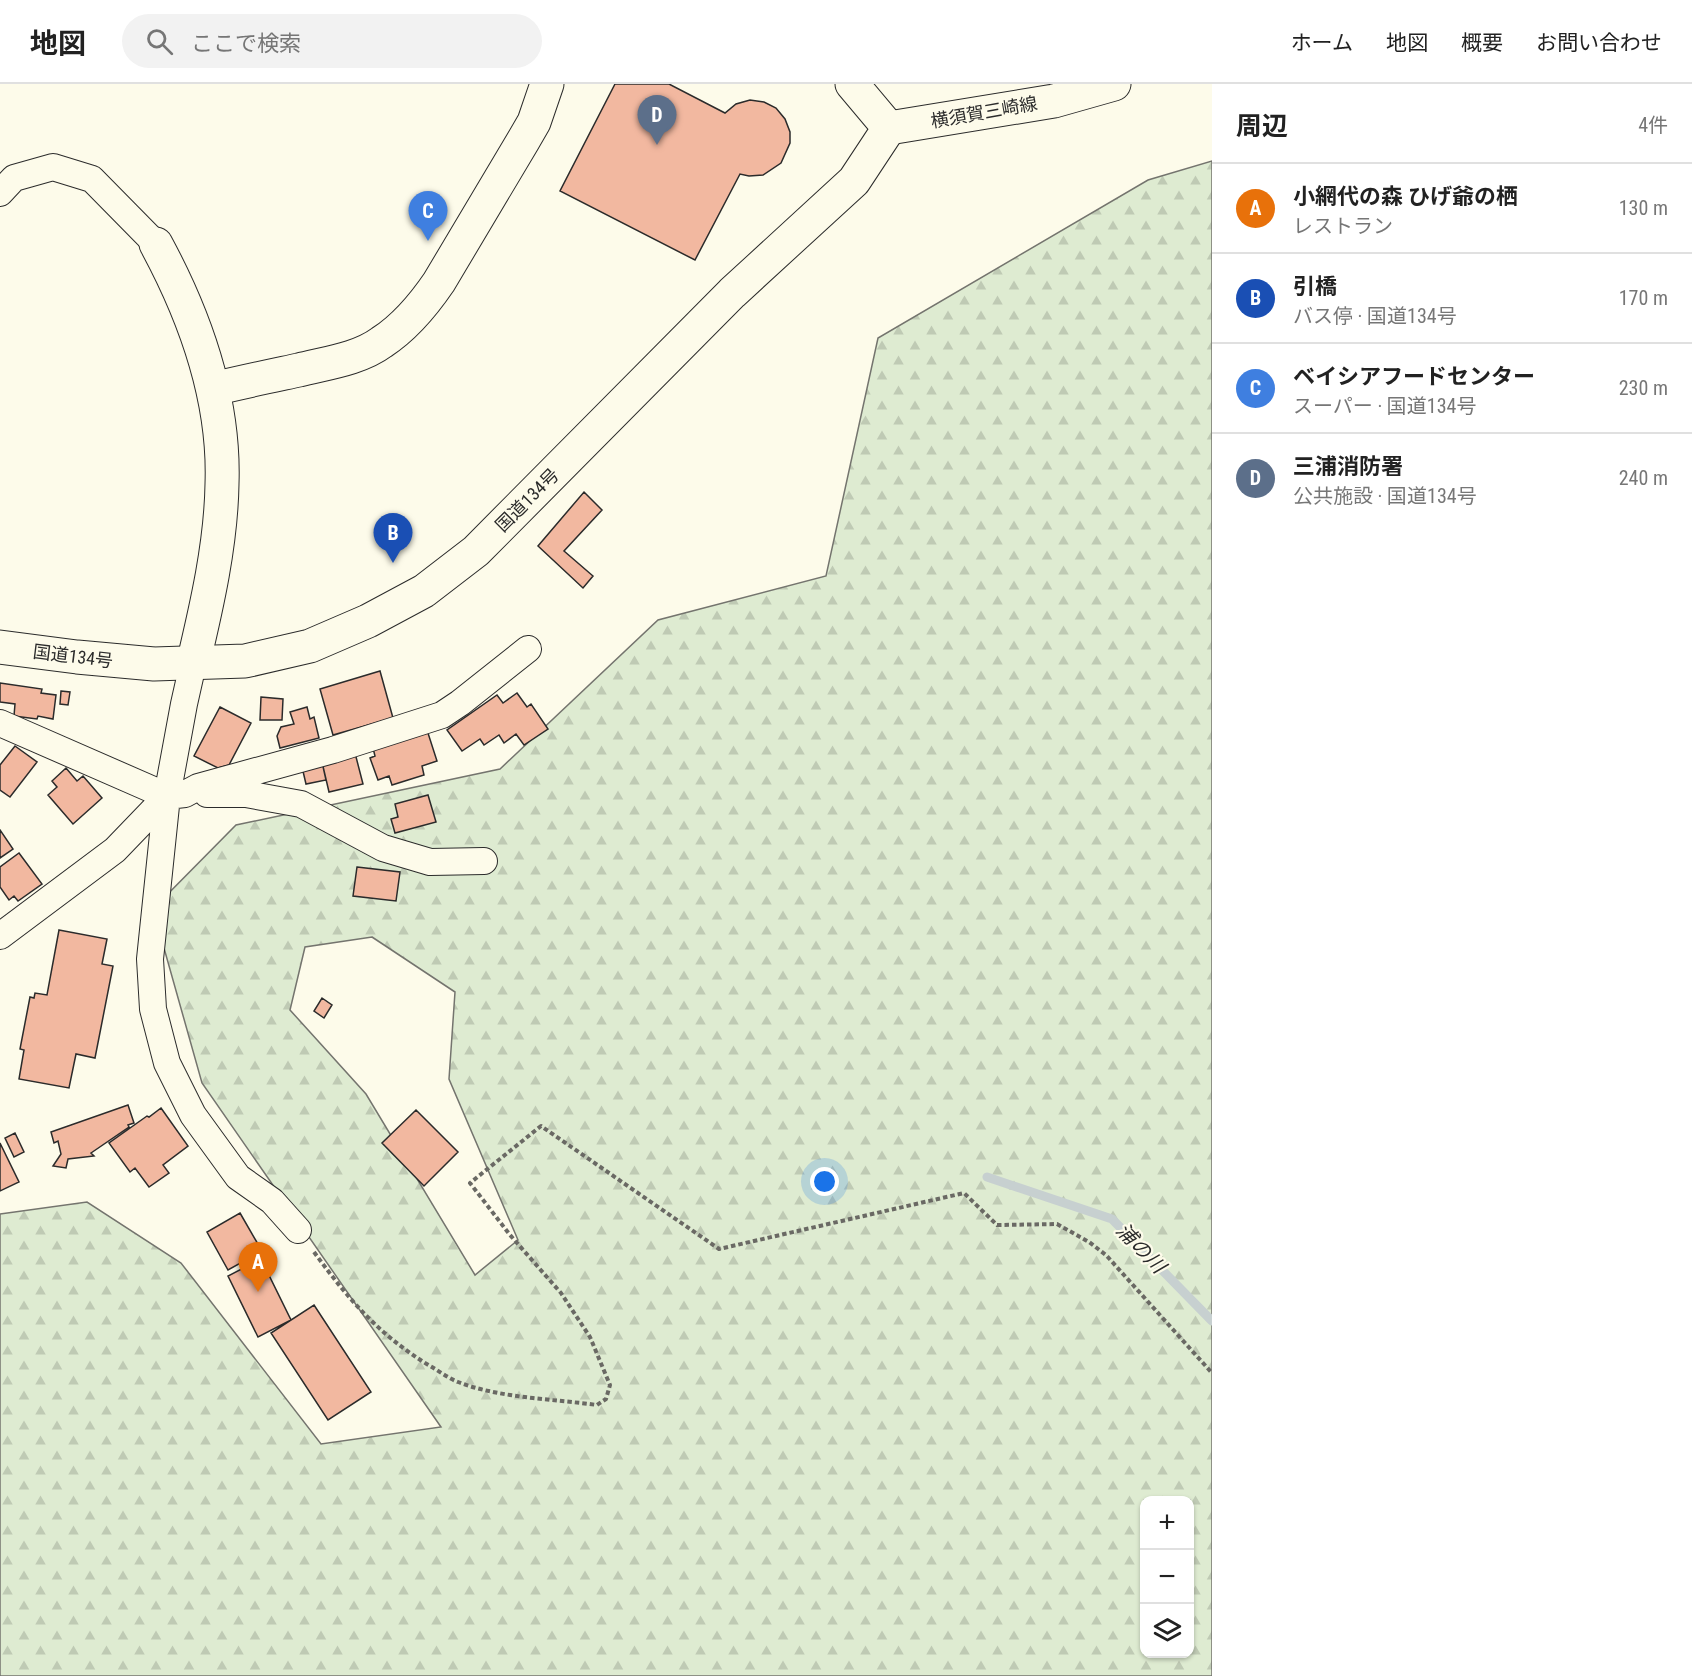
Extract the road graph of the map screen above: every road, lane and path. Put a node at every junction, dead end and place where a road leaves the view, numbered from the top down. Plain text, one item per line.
1 (547, 84) edge
2 (852, 84) edge
3 (1114, 84) edge
4 (1054, 92) edge
5 (889, 128) junction
6 (0, 193) edge
7 (156, 244) joint
8 (213, 389) junction
9 (0, 647) edge
10 (528, 649) dead end
11 (193, 664) junction
12 (0, 723) edge
13 (176, 795) junction
14 (484, 861) dead end
15 (0, 936) edge
16 (298, 1230) joint
17 (1212, 1373) edge

1 - 8 main road
2 - 5 main road
3 - 4 main road, 横須賀三崎線
4 - 5 main road, 横須賀三崎線
5 - 11 main road, 国道134号
6 - 7 street
7 - 8 main road
8 - 11 main road
9 - 11 main road, 国道134号
10 - 13 street
11 - 13 street
12 - 13 street
13 - 14 street
13 - 15 street
13 - 16 street
16 - 17 path

